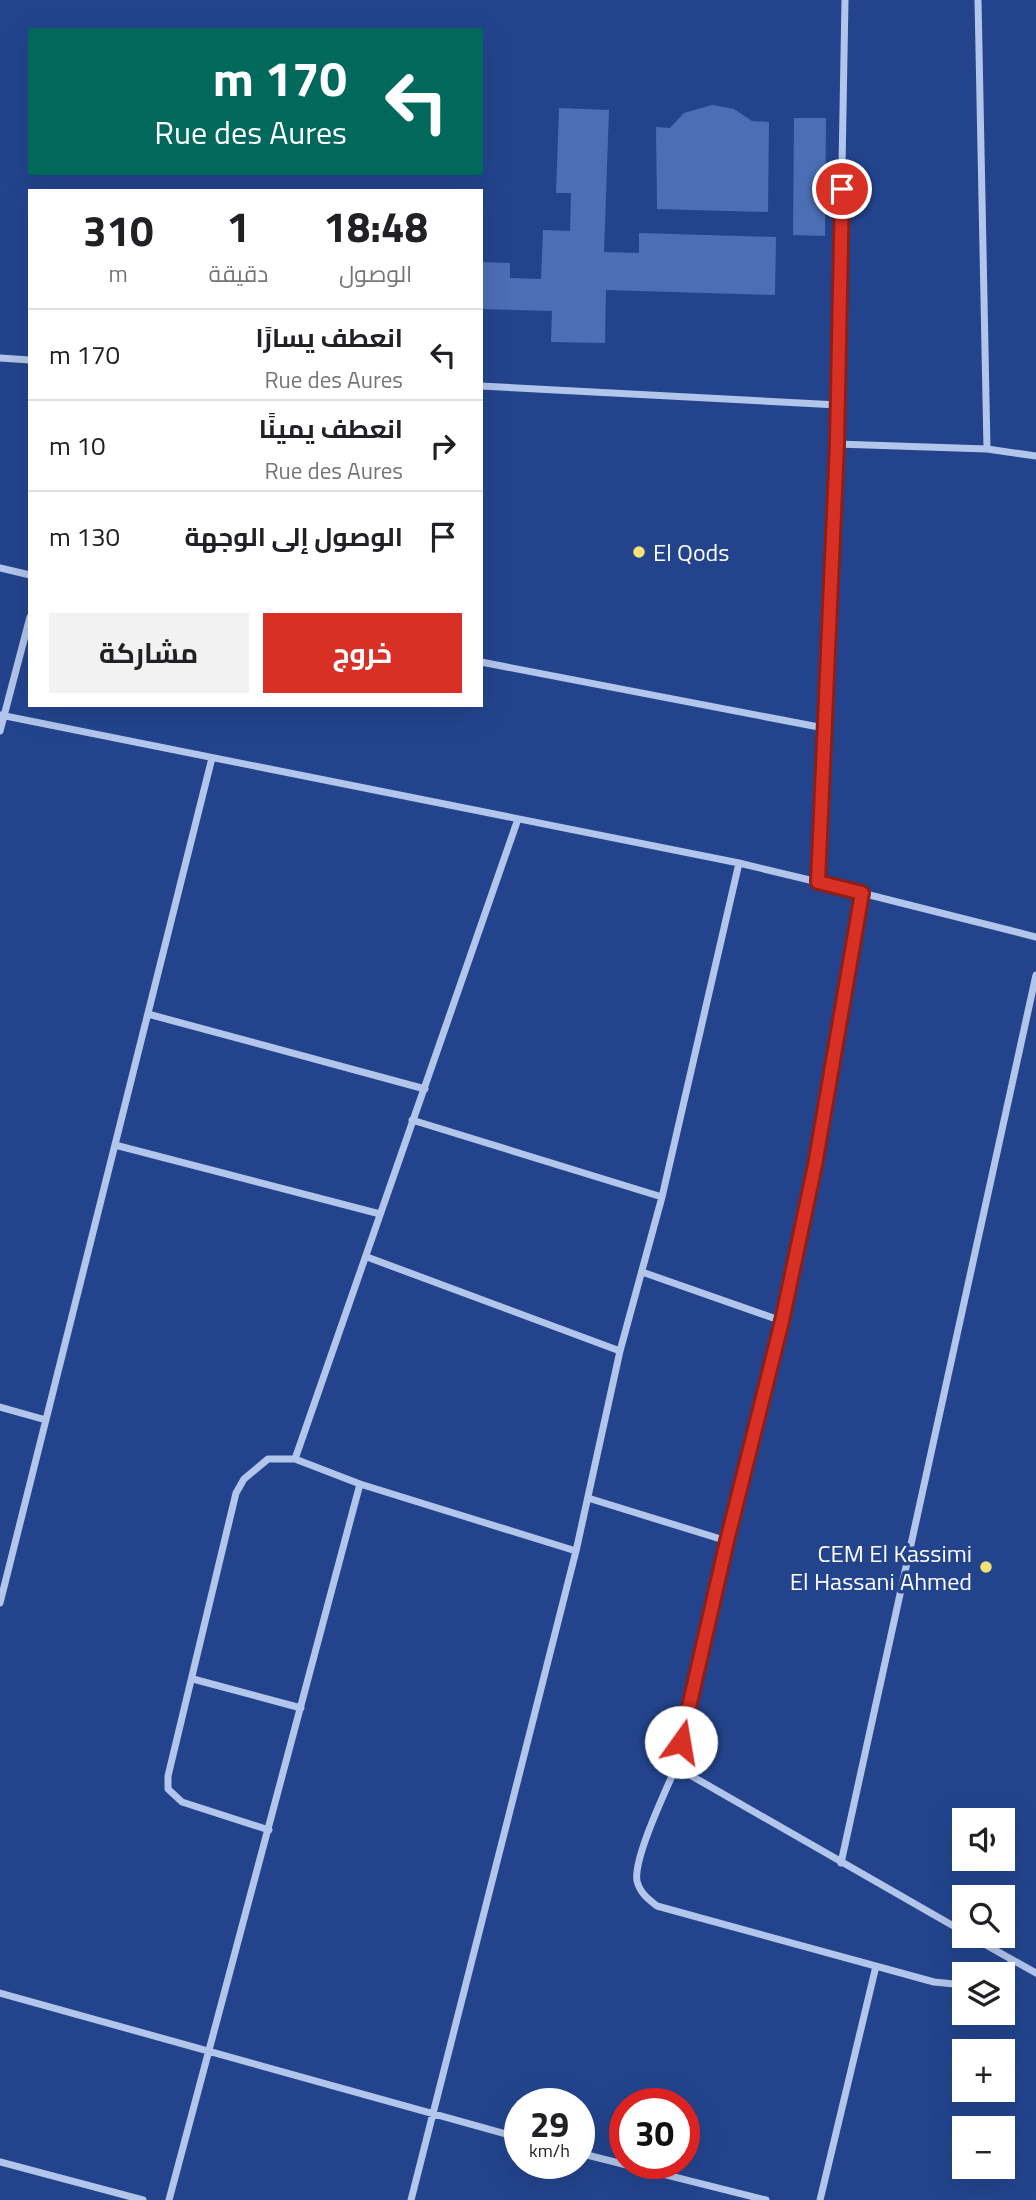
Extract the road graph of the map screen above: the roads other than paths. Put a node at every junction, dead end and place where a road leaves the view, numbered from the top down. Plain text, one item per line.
1 (845, 0) edge
2 (978, 0) edge
3 (0, 358) edge
4 (28, 360) edge
5 (483, 386) edge
6 (838, 405) junction
7 (837, 444) junction
8 (987, 449) junction
9 (1036, 456) edge
10 (0, 568) edge
11 (28, 575) edge
12 (28, 624) edge
13 (483, 662) edge
14 (2, 715) edge
15 (824, 728) junction
16 (0, 731) edge
17 (212, 758) junction
18 (518, 819) junction
19 (739, 863) junction
20 (818, 882) junction
21 (862, 893) junction
22 (1036, 937) edge
23 (1036, 975) edge
24 (148, 1014) junction
25 (425, 1089) junction
26 (412, 1120) junction
27 (115, 1145) junction
28 (662, 1197) junction
29 (380, 1214) junction
30 (367, 1258) junction
31 (642, 1272) junction
32 (782, 1321) junction
33 (620, 1351) junction
34 (0, 1407) edge
35 (46, 1420) junction
36 (295, 1459) junction
37 (360, 1484) junction
38 (588, 1498) junction
39 (727, 1541) junction
40 (576, 1551) junction
41 (0, 1603) edge
42 (193, 1679) junction
43 (301, 1708) junction
44 (676, 1767) junction
45 (269, 1830) junction
46 (841, 1863) junction
47 (952, 1925) edge
48 (991, 1948) edge
49 (1014, 1961) joint
50 (876, 1966) junction
51 (1036, 1973) edge
52 (952, 1984) edge
53 (0, 1993) edge
54 (211, 2054) junction
55 (434, 2117) junction
56 (504, 2134) edge
57 (595, 2157) edge
58 (0, 2162) edge
59 (143, 2200) edge
60 (169, 2200) edge
61 (411, 2200) edge
62 (766, 2200) edge
63 (820, 2200) edge

1 - 6 street
2 - 8 street
3 - 4 street
5 - 6 street
6 - 7 street
7 - 8 street
7 - 15 street
8 - 9 street
10 - 11 street
12 - 14 street
13 - 15 street
14 - 16 street
14 - 17 street
15 - 20 street
17 - 18 street
17 - 24 street
18 - 19 street
18 - 25 street
19 - 20 street
19 - 28 street
20 - 21 street
21 - 22 street
21 - 32 street
23 - 46 street
24 - 25 street
24 - 27 street
25 - 26 street
26 - 28 street
26 - 29 street
27 - 29 street
27 - 35 street
28 - 31 street
29 - 30 street
30 - 33 street
30 - 36 street
31 - 32 street
31 - 33 street
32 - 39 street
33 - 38 street
34 - 35 street
35 - 41 street
36 - 37 street
36 - 42 street
37 - 40 street
37 - 43 street
38 - 39 street
38 - 40 street
39 - 44 street
40 - 55 street
42 - 43 street
42 - 45 street
43 - 45 street
44 - 46 street
44 - 50 street
45 - 54 street
46 - 47 street
48 - 49 street
49 - 51 street
50 - 52 street
50 - 63 street
53 - 54 street
54 - 55 street
54 - 60 street
55 - 56 street
55 - 61 street
57 - 62 street
58 - 59 street

